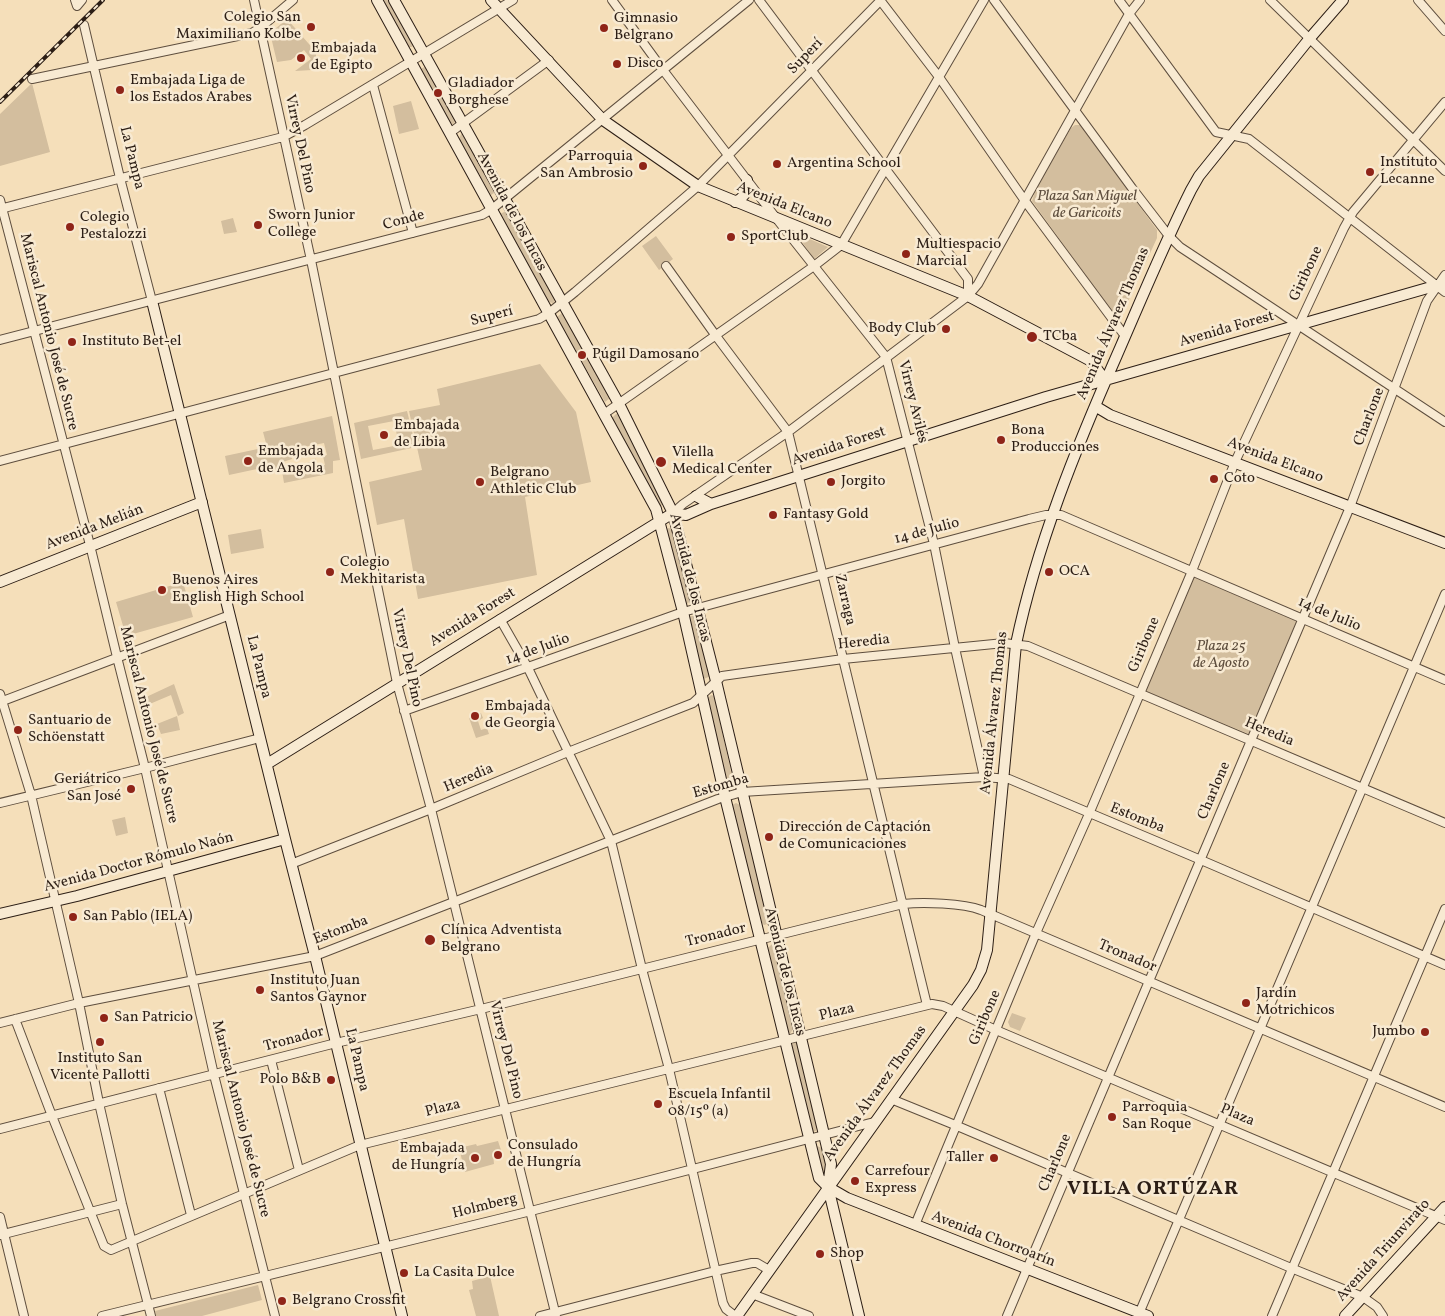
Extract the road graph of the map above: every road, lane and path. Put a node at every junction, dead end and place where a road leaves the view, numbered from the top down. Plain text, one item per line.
1 (254, 0) edge
2 (293, 0) edge
3 (377, 0) edge
4 (394, 0) edge
5 (491, 0) edge
6 (513, 0) edge
7 (612, 0) edge
8 (749, 0) edge
9 (758, 0) edge
10 (880, 0) edge
11 (984, 0) edge
12 (994, 0) edge
13 (1119, 0) edge
14 (1140, 0) edge
15 (1270, 0) edge
16 (1343, 0) edge
17 (1418, 0) edge
18 (499, 9) junction
19 (1129, 14) junction
20 (84, 26) dead end
21 (260, 28) junction
22 (1445, 31) edge
23 (1310, 38) junction
24 (424, 54) junction
25 (549, 60) junction
26 (411, 62) junction
27 (93, 66) junction
28 (663, 70) junction
29 (811, 71) junction
30 (939, 77) junction
31 (32, 79) dead end
32 (373, 85) junction
33 (1445, 102) edge
34 (1075, 111) junction
35 (603, 120) junction
36 (464, 124) junction
37 (451, 132) junction
38 (1232, 136) junction
39 (283, 137) junction
40 (1413, 141) junction
41 (728, 156) junction
42 (884, 169) junction
43 (1445, 171) edge
44 (120, 178) junction
45 (747, 180) junction
46 (698, 186) junction
47 (504, 198) junction
48 (0, 200) edge
49 (1025, 201) junction
50 (735, 202) junction
51 (1, 209) edge
52 (492, 209) junction
53 (776, 218) junction
54 (1349, 218) junction
55 (413, 233) junction
56 (1169, 236) junction
57 (841, 245) junction
58 (311, 260) junction
59 (666, 266) dead end
60 (814, 266) junction
61 (1445, 276) edge
62 (1442, 287) edge
63 (968, 296) junction
64 (152, 301) junction
65 (562, 303) junction
66 (549, 313) junction
67 (1299, 325) junction
68 (34, 332) junction
69 (716, 336) junction
70 (1125, 336) junction
71 (0, 340) edge
72 (886, 357) junction
73 (334, 372) junction
74 (1106, 380) junction
75 (1396, 388) junction
76 (619, 404) junction
77 (1095, 406) junction
78 (180, 414) junction
79 (604, 414) junction
80 (1445, 422) edge
81 (788, 432) junction
82 (907, 440) junction
83 (63, 445) junction
84 (0, 461) edge
85 (1235, 462) junction
86 (800, 476) junction
87 (696, 496) junction
88 (202, 502) junction
89 (711, 504) junction
90 (1350, 507) junction
91 (673, 513) junction
92 (1052, 514) junction
93 (660, 520) junction
94 (1445, 543) edge
95 (934, 544) junction
96 (90, 545) junction
97 (1192, 571) junction
98 (824, 574) junction
99 (0, 582) edge
100 (1445, 594) edge
101 (698, 608) junction
102 (683, 612) junction
103 (230, 615) junction
104 (500, 619) junction
105 (1303, 619) junction
106 (1016, 644) junction
107 (955, 648) junction
108 (117, 657) junction
109 (844, 659) junction
110 (1414, 667) junction
111 (528, 668) junction
112 (1445, 680) edge
113 (716, 681) junction
114 (397, 683) junction
115 (1139, 694) junction
116 (702, 695) junction
117 (1, 699) edge
118 (404, 711) junction
119 (260, 738) junction
120 (1252, 740) junction
121 (568, 752) junction
122 (267, 764) junction
123 (145, 768) junction
124 (984, 777) junction
125 (1003, 778) junction
126 (872, 783) junction
127 (1362, 789) junction
128 (742, 792) junction
129 (31, 794) junction
130 (725, 797) junction
131 (0, 803) edge
132 (431, 810) junction
133 (1089, 814) junction
134 (1445, 823) edge
135 (285, 839) junction
136 (611, 841) junction
137 (1201, 860) junction
138 (291, 864) junction
139 (169, 872) junction
140 (56, 901) junction
141 (453, 902) junction
142 (903, 904) junction
143 (1311, 908) junction
144 (1445, 908) edge
145 (989, 913) junction
146 (0, 914) edge
147 (1036, 933) junction
148 (777, 936) junction
149 (761, 940) junction
150 (316, 956) junction
151 (1425, 956) junction
152 (1445, 965) edge
153 (642, 968) junction
154 (193, 980) junction
155 (1148, 981) junction
156 (79, 1003) junction
157 (927, 1004) junction
158 (481, 1009) junction
159 (954, 1011) junction
160 (15, 1019) junction
161 (0, 1023) edge
162 (1261, 1028) junction
163 (996, 1030) junction
164 (800, 1036) junction
165 (785, 1040) junction
166 (336, 1043) junction
167 (271, 1060) junction
168 (669, 1069) junction
169 (214, 1075) junction
170 (1373, 1076) junction
171 (1108, 1077) junction
172 (159, 1088) junction
173 (891, 1099) junction
174 (99, 1103) junction
175 (1445, 1107) edge
176 (506, 1108) junction
177 (52, 1116) junction
178 (874, 1122) junction
179 (1221, 1124) junction
180 (955, 1125) junction
181 (0, 1129) edge
182 (823, 1136) junction
183 (809, 1139) junction
184 (360, 1145) junction
185 (299, 1170) junction
186 (691, 1170) junction
187 (1332, 1171) junction
188 (1067, 1172) junction
189 (828, 1187) junction
190 (244, 1194) junction
191 (122, 1204) junction
192 (1445, 1207) edge
193 (531, 1211) junction
194 (90, 1213) junction
195 (190, 1215) junction
196 (0, 1217) edge
197 (1441, 1218) edge
198 (1179, 1220) junction
199 (915, 1225) junction
200 (2, 1234) edge
201 (132, 1240) junction
202 (385, 1246) junction
203 (1291, 1268) junction
204 (1026, 1269) junction
205 (769, 1270) junction
206 (715, 1271) junction
207 (264, 1276) junction
208 (752, 1294) junction
209 (1363, 1297) junction
210 (148, 1304) junction
211 (555, 1314) edge
212 (1142, 1315) edge
213 (24, 1316) edge
214 (102, 1316) edge
215 (151, 1316) edge
216 (275, 1316) edge
217 (402, 1316) edge
218 (540, 1316) edge
219 (736, 1316) edge
220 (809, 1316) edge
221 (859, 1316) edge
222 (1007, 1316) edge
223 (1272, 1316) edge
224 (1345, 1316) edge
225 (1383, 1316) edge

1 - 21 street, Virrey Del Pino
2 - 21 street
3 - 26 main road, Avenida de los Incas
4 - 24 main road, Avenida de los Incas
5 - 18 main road, Avenida Elcano
6 - 18 street
7 - 28 street, Virrey Avilés
8 - 28 street, Conde
9 - 29 street
10 - 29 street, Superí
10 - 30 street
11 - 30 street
12 - 34 street
13 - 19 street
14 - 19 street
15 - 23 street
16 - 23 main road, Avenida Álvarez Thomas
17 - 22 street
18 - 24 street
18 - 25 main road, Avenida Elcano
19 - 34 street
19 - 38 street
20 - 27 street, La Pampa
21 - 27 street
21 - 39 street, Virrey Del Pino
23 - 38 main road, Avenida Álvarez Thomas
23 - 40 street
24 - 26 street
24 - 36 main road, Avenida de los Incas
25 - 35 main road, Avenida Elcano
25 - 36 street
26 - 32 street
26 - 37 main road, Avenida de los Incas
27 - 31 street
27 - 44 street, La Pampa
28 - 35 street, Conde
28 - 41 street, Virrey Avilés
29 - 41 street, Superí
29 - 42 street
30 - 42 street
30 - 49 street
32 - 39 street
32 - 55 street
33 - 40 street, Giribone
34 - 49 street
34 - 56 street
35 - 46 main road, Avenida Elcano
35 - 47 street, Conde
36 - 37 street
36 - 47 main road, Avenida de los Incas
37 - 52 main road, Avenida de los Incas
38 - 54 street
38 - 56 main road, Avenida Álvarez Thomas
39 - 44 street
39 - 58 street, Virrey Del Pino
40 - 43 street
40 - 54 street, Giribone
41 - 45 street, Virrey Avilés
41 - 46 street, Superí
42 - 57 street
42 - 63 street
44 - 51 street
44 - 64 street, La Pampa
45 - 50 main road
45 - 53 street, Virrey Avilés
46 - 50 main road, Avenida Elcano
46 - 65 street, Superí
47 - 52 street, Conde
47 - 65 main road, Avenida de los Incas
48 - 51 street, Mariscal Antonio José de Sucre
49 - 63 street
49 - 70 street
50 - 53 main road, Avenida Elcano
51 - 68 street, Mariscal Antonio José de Sucre
52 - 55 street, Conde
52 - 66 main road, Avenida de los Incas
53 - 57 main road, Avenida Elcano
53 - 60 street, Virrey Avilés
54 - 62 street
54 - 67 street, Giribone
55 - 58 street, Conde
56 - 67 street
56 - 70 main road, Avenida Álvarez Thomas
57 - 60 street
57 - 63 main road, Avenida Elcano
58 - 64 street, Conde
58 - 73 street, Virrey Del Pino
59 - 69 street, Zarraga
60 - 69 street
60 - 72 street, Virrey Avilés
61 - 62 street, Charlone
62 - 67 main road, Avenida Forest
62 - 75 street, Charlone
63 - 72 street
63 - 74 main road, Avenida Elcano
64 - 68 street, Conde
64 - 78 main road, La Pampa
65 - 66 street, Superí
65 - 76 main road, Avenida de los Incas
66 - 73 street, Superí
66 - 79 main road, Avenida de los Incas
67 - 74 main road, Avenida Forest
67 - 75 street
67 - 85 street, Giribone
68 - 71 street, Conde
68 - 83 street, Mariscal Antonio José de Sucre
69 - 76 street
69 - 81 street, Zarraga
70 - 74 main road, Avenida Álvarez Thomas
72 - 81 street
72 - 82 street, Virrey Avilés
73 - 78 street, Superí
73 - 114 street, Virrey Del Pino
74 - 77 main road, Avenida Álvarez Thomas
74 - 82 main road, Avenida Forest
75 - 80 street
75 - 90 street, Charlone
76 - 79 street
76 - 91 main road, Avenida de los Incas
77 - 85 main road, Avenida Elcano
77 - 92 main road, Avenida Álvarez Thomas
78 - 83 street, Superí
78 - 88 main road, La Pampa
79 - 93 main road, Avenida de los Incas
81 - 86 street, Zarraga
81 - 87 street
82 - 86 main road, Avenida Forest
82 - 95 street, Virrey Avilés
83 - 84 street, Superí
83 - 96 street, Mariscal Antonio José de Sucre
85 - 90 main road, Avenida Elcano
85 - 97 street, Giribone
86 - 89 main road, Avenida Forest
86 - 98 street, Zarraga
87 - 89 main road
87 - 91 street
88 - 96 main road, Avenida Melián
88 - 103 main road, La Pampa
89 - 91 main road, Avenida Forest
90 - 94 main road, Avenida Elcano
90 - 105 street, Charlone
91 - 93 main road, Avenida Forest
91 - 101 main road, Avenida de los Incas
92 - 95 street, 14 de Julio
92 - 97 street, 14 de Julio
92 - 106 main road, Avenida Álvarez Thomas
93 - 102 main road, Avenida de los Incas
93 - 104 main road, Avenida Forest
95 - 98 street, 14 de Julio
95 - 107 street, Virrey Avilés
96 - 99 main road, Avenida Melián
96 - 108 street, Mariscal Antonio José de Sucre
97 - 105 street, 14 de Julio
97 - 115 street, Giribone
98 - 101 street, 14 de Julio
98 - 109 street, Zarraga
100 - 110 street
101 - 102 street, 14 de Julio
101 - 113 main road, Avenida de los Incas
102 - 111 street, 14 de Julio
102 - 116 main road, Avenida de los Incas
103 - 108 street
103 - 119 main road, La Pampa
104 - 111 street
104 - 114 main road, Avenida Forest
105 - 110 street, 14 de Julio
105 - 120 street, Charlone
106 - 107 street, Heredia
106 - 115 street, Heredia
106 - 125 main road, Avenida Álvarez Thomas
107 - 109 street, Heredia
107 - 124 street, Virrey Avilés
108 - 117 street
108 - 123 street, Mariscal Antonio José de Sucre
109 - 113 street, Heredia
109 - 126 street, Zarraga
110 - 112 street, 14 de Julio
110 - 127 street
111 - 118 street, 14 de Julio
111 - 121 street
113 - 116 street, Heredia
113 - 128 main road, Avenida de los Incas
114 - 118 street, Virrey Del Pino
114 - 122 main road, Avenida Forest
115 - 120 street, Heredia
115 - 133 street, Giribone
116 - 121 street, Heredia
116 - 130 main road, Avenida de los Incas
117 - 129 street
118 - 132 street, Virrey Del Pino
119 - 122 main road, La Pampa
119 - 123 street
120 - 127 street, Heredia
120 - 137 street, Charlone
121 - 132 street, Heredia
121 - 136 street
122 - 135 main road, La Pampa
123 - 129 street
123 - 139 street, Mariscal Antonio José de Sucre
124 - 125 street, Estomba
124 - 126 street, Estomba
125 - 133 street, Estomba
125 - 145 main road, Avenida Álvarez Thomas
126 - 128 street, Estomba
126 - 142 street, Zarraga
127 - 134 street, Heredia
127 - 143 street
128 - 130 street, Estomba
128 - 148 main road, Avenida de los Incas
129 - 131 street
129 - 140 street
130 - 136 street, Estomba
130 - 149 main road, Avenida de los Incas
132 - 138 street, Heredia
132 - 141 street, Virrey Del Pino
133 - 137 street, Estomba
133 - 147 street, Giribone
135 - 138 main road, La Pampa
135 - 139 main road, Avenida Doctor Rómulo Naón
136 - 141 street, Estomba
136 - 153 street
137 - 143 street, Estomba
137 - 155 street, Charlone
138 - 150 main road, La Pampa
139 - 140 main road, Avenida Doctor Rómulo Naón
139 - 154 street, Mariscal Antonio José de Sucre
140 - 146 main road, Avenida Doctor Rómulo Naón
140 - 156 street
141 - 150 street, Estomba
141 - 158 street, Virrey Del Pino
142 - 145 street, Tronador
142 - 148 street, Tronador
142 - 157 street, Zarraga
143 - 151 street, Estomba
143 - 162 street
144 - 151 street
145 - 147 street, Tronador
145 - 159 main road, Avenida Álvarez Thomas
147 - 155 street, Tronador
147 - 163 street, Giribone
148 - 149 street, Tronador
148 - 164 main road, Avenida de los Incas
149 - 153 street, Tronador
149 - 165 main road, Avenida de los Incas
150 - 154 street, Estomba
150 - 166 main road, La Pampa
151 - 152 street, Estomba
151 - 170 street
153 - 158 street, Tronador
153 - 168 street
154 - 156 street, Estomba
154 - 169 street, Mariscal Antonio José de Sucre
155 - 162 street, Tronador
155 - 171 street, Charlone
156 - 160 street, Estomba
156 - 174 street
157 - 159 street, Plaza
157 - 164 street, Plaza
158 - 166 street, Tronador
158 - 176 street, Virrey Del Pino
159 - 163 street, Plaza
159 - 173 main road, Avenida Álvarez Thomas
160 - 161 street, Estomba
160 - 177 street
162 - 170 street, Tronador
162 - 179 street
163 - 171 street, Plaza
163 - 180 street, Giribone
164 - 165 street, Plaza
164 - 182 main road, Avenida de los Incas
165 - 168 street, Plaza
165 - 183 main road, Avenida de los Incas
166 - 167 street, Tronador
166 - 184 main road, La Pampa
167 - 169 street, Tronador
167 - 185 street
168 - 176 street, Plaza
168 - 186 street
169 - 172 street, Tronador
169 - 190 street, Mariscal Antonio José de Sucre
170 - 175 street, Tronador
170 - 187 street
171 - 179 street, Plaza
171 - 188 street, Charlone
172 - 174 street, Tronador
172 - 195 street
173 - 178 main road, Avenida Álvarez Thomas
173 - 180 street
174 - 177 street, Tronador
174 - 191 street
176 - 184 street, Plaza
176 - 193 street, Virrey Del Pino
177 - 181 street, Tronador
177 - 194 street
178 - 182 street, Holmberg
178 - 189 main road, Avenida Álvarez Thomas
179 - 187 street, Plaza
179 - 198 street
180 - 188 street
180 - 199 street, Giribone
182 - 183 street, Holmberg
182 - 189 main road, Avenida de los Incas
183 - 186 street, Holmberg
183 - 189 main road, Avenida de los Incas
184 - 185 street, Plaza
184 - 202 main road, La Pampa
185 - 190 street, Plaza
186 - 193 street, Holmberg
186 - 206 street
187 - 197 street, Plaza
187 - 203 street
188 - 198 street
188 - 204 street, Charlone
189 - 199 main road, Avenida Chorroarín
189 - 205 main road, Avenida Álvarez Thomas
189 - 221 main road, Avenida de los Incas
190 - 195 street, Plaza
190 - 207 street, Mariscal Antonio José de Sucre
191 - 194 street
191 - 201 street
192 - 197 main road, Avenida Triunvirato
193 - 202 street, Holmberg
193 - 211 street, Virrey Del Pino
194 - 200 street
194 - 201 street, Plaza
195 - 201 street, Plaza
196 - 200 street
197 - 209 main road, Avenida Triunvirato
198 - 203 street
198 - 212 street
199 - 204 main road, Avenida Chorroarín
200 - 213 street
201 - 210 street
202 - 207 street, Holmberg
202 - 217 main road, La Pampa
203 - 209 street
203 - 223 street
204 - 212 main road, Avenida Chorroarín
204 - 222 street, Charlone
205 - 206 street
205 - 208 main road, Avenida Álvarez Thomas
206 - 211 street
206 - 219 street
207 - 210 street, Holmberg
207 - 216 street, Mariscal Antonio José de Sucre
208 - 219 main road, Avenida Álvarez Thomas
208 - 220 street
209 - 224 main road, Avenida Triunvirato
209 - 225 street
210 - 214 street, Holmberg
210 - 215 street
211 - 218 street

